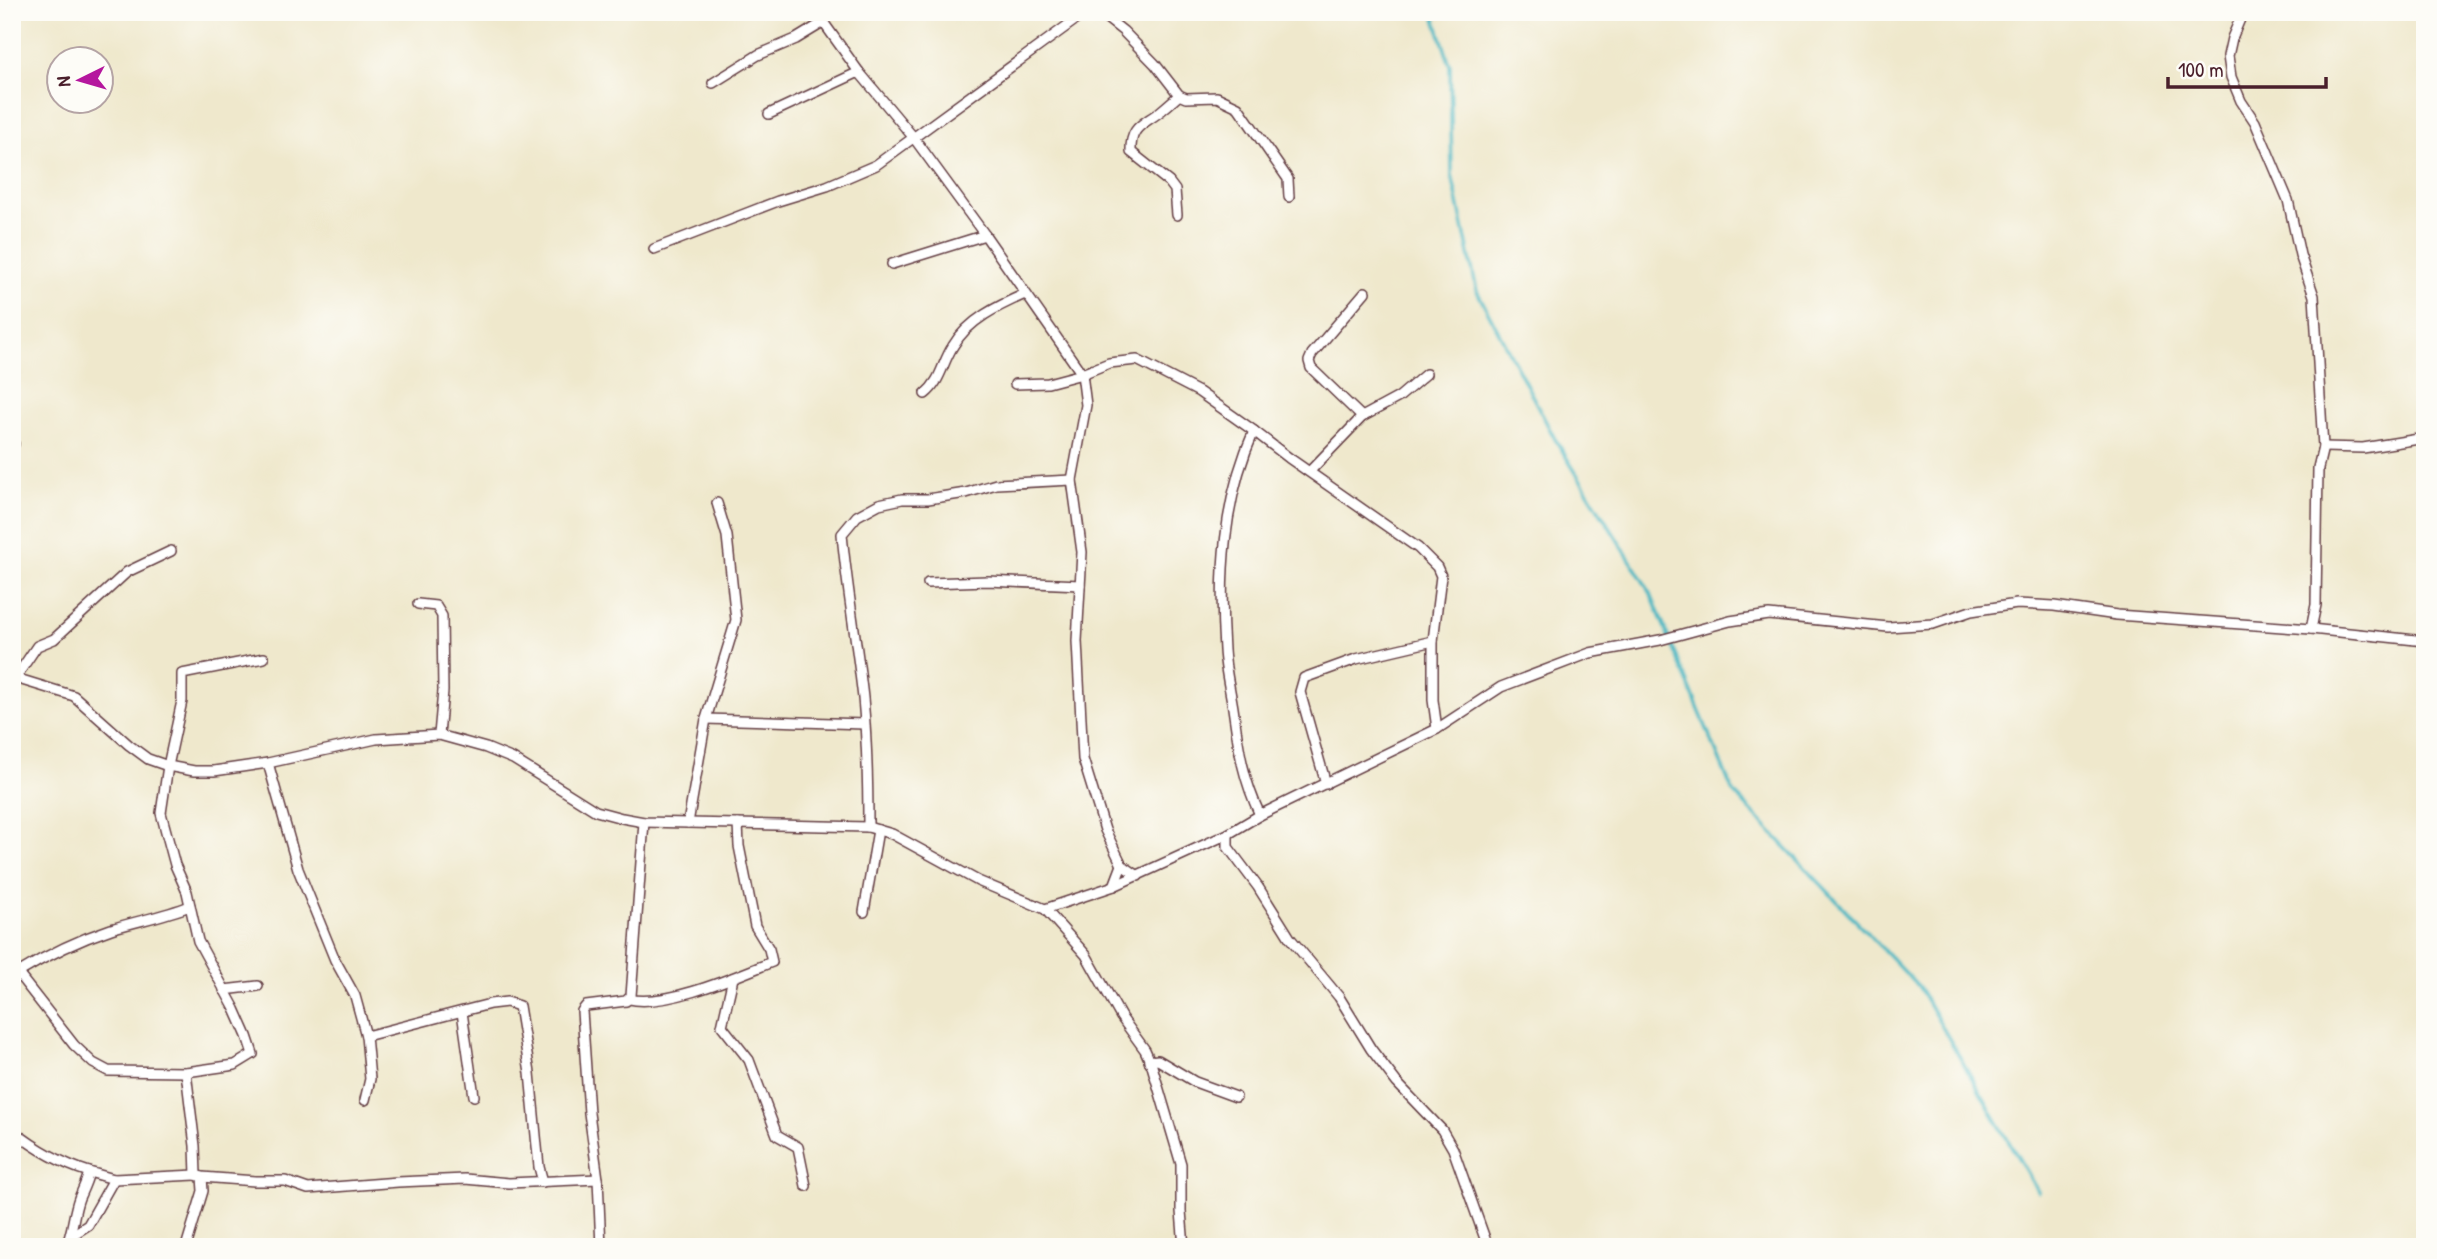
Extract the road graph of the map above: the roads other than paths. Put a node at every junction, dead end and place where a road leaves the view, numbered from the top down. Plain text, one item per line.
1 (816, 12) edge
2 (1086, 12) edge
3 (1099, 12) edge
4 (2243, 12) edge
5 (824, 22) junction
6 (859, 72) junction
7 (713, 83) dead end
8 (1179, 95) junction
9 (769, 114) dead end
10 (914, 138) junction
11 (1289, 197) dead end
12 (1177, 215) dead end
13 (985, 234) junction
14 (654, 249) dead end
15 (892, 264) dead end
16 (1365, 292) dead end
17 (1025, 294) junction
18 (1082, 374) junction
19 (1426, 374) dead end
20 (1015, 384) dead end
21 (925, 394) dead end
22 (1362, 417) junction
23 (1254, 431) junction
24 (2425, 438) edge
25 (2323, 447) junction
26 (1310, 471) junction
27 (1072, 480) junction
28 (717, 503) dead end
29 (172, 551) dead end
30 (928, 583) dead end
31 (1080, 585) junction
32 (418, 604) dead end
33 (2311, 629) junction
34 (1433, 641) junction
35 (2425, 641) edge
36 (264, 658) dead end
37 (14, 677) edge
38 (706, 719) junction
39 (864, 724) junction
40 (1437, 729) junction
41 (439, 735) junction
42 (268, 764) junction
43 (168, 766) junction
44 (1326, 784) junction
45 (1260, 816) junction
46 (644, 822) junction
47 (688, 823) junction
48 (738, 824) junction
49 (868, 827) junction
50 (878, 830) junction
51 (1228, 834) junction
52 (1206, 844) junction
53 (1228, 847) junction
54 (1122, 865) junction
55 (1138, 876) junction
56 (1114, 886) junction
57 (190, 906) junction
58 (1045, 909) junction
59 (864, 912) dead end
60 (15, 970) edge
61 (733, 978) junction
62 (258, 986) dead end
63 (224, 990) junction
64 (629, 999) junction
65 (462, 1012) junction
66 (366, 1036) junction
67 (1149, 1061) junction
68 (186, 1072) junction
69 (474, 1096) dead end
70 (1236, 1097) dead end
71 (365, 1100) dead end
72 (12, 1130) edge
73 (89, 1172) junction
74 (199, 1176) junction
75 (114, 1179) junction
76 (598, 1179) junction
77 (543, 1182) junction
78 (806, 1186) dead end
79 (71, 1236) junction
80 (66, 1247) edge
81 (186, 1247) edge
82 (601, 1247) edge
83 (1184, 1247) edge
84 (1488, 1247) edge

1 - 5 street
2 - 10 street
3 - 8 street
4 - 25 street
5 - 6 street
5 - 7 street
6 - 9 street
6 - 10 street
8 - 11 street
8 - 12 street
10 - 13 street
10 - 14 street
13 - 15 street
13 - 17 street
16 - 22 street
17 - 18 street
17 - 21 street
18 - 20 street
18 - 23 street
18 - 27 street
19 - 22 street
22 - 26 street
23 - 26 street
23 - 45 street
24 - 25 street
25 - 33 street
26 - 34 street
27 - 31 street
27 - 39 street
28 - 38 street
29 - 37 street
30 - 31 street
31 - 54 street
32 - 41 street
33 - 35 street
33 - 40 street
34 - 40 street
34 - 44 street
36 - 43 street
37 - 43 street
38 - 39 street
38 - 47 street
39 - 49 street
40 - 44 street
41 - 42 street
41 - 46 street
42 - 43 street
42 - 66 street
43 - 57 street
44 - 45 street
45 - 51 street
46 - 47 street
46 - 64 street
47 - 48 street
48 - 49 street
48 - 61 street
49 - 50 street
50 - 58 street
50 - 59 street
51 - 52 street
51 - 53 street
52 - 53 street
52 - 55 street
53 - 84 street
54 - 55 street
54 - 56 street
55 - 56 street
56 - 58 street
57 - 60 street
57 - 63 street
58 - 67 street
60 - 68 street
61 - 64 street
61 - 78 street
62 - 63 street
63 - 68 street
64 - 76 street
65 - 66 street
65 - 69 street
65 - 77 street
66 - 71 street
67 - 70 street
67 - 83 street
68 - 74 street
72 - 73 street
73 - 75 street
73 - 79 street
74 - 75 street
74 - 77 street
74 - 81 street
75 - 79 street
76 - 77 street
76 - 82 street
79 - 80 street

